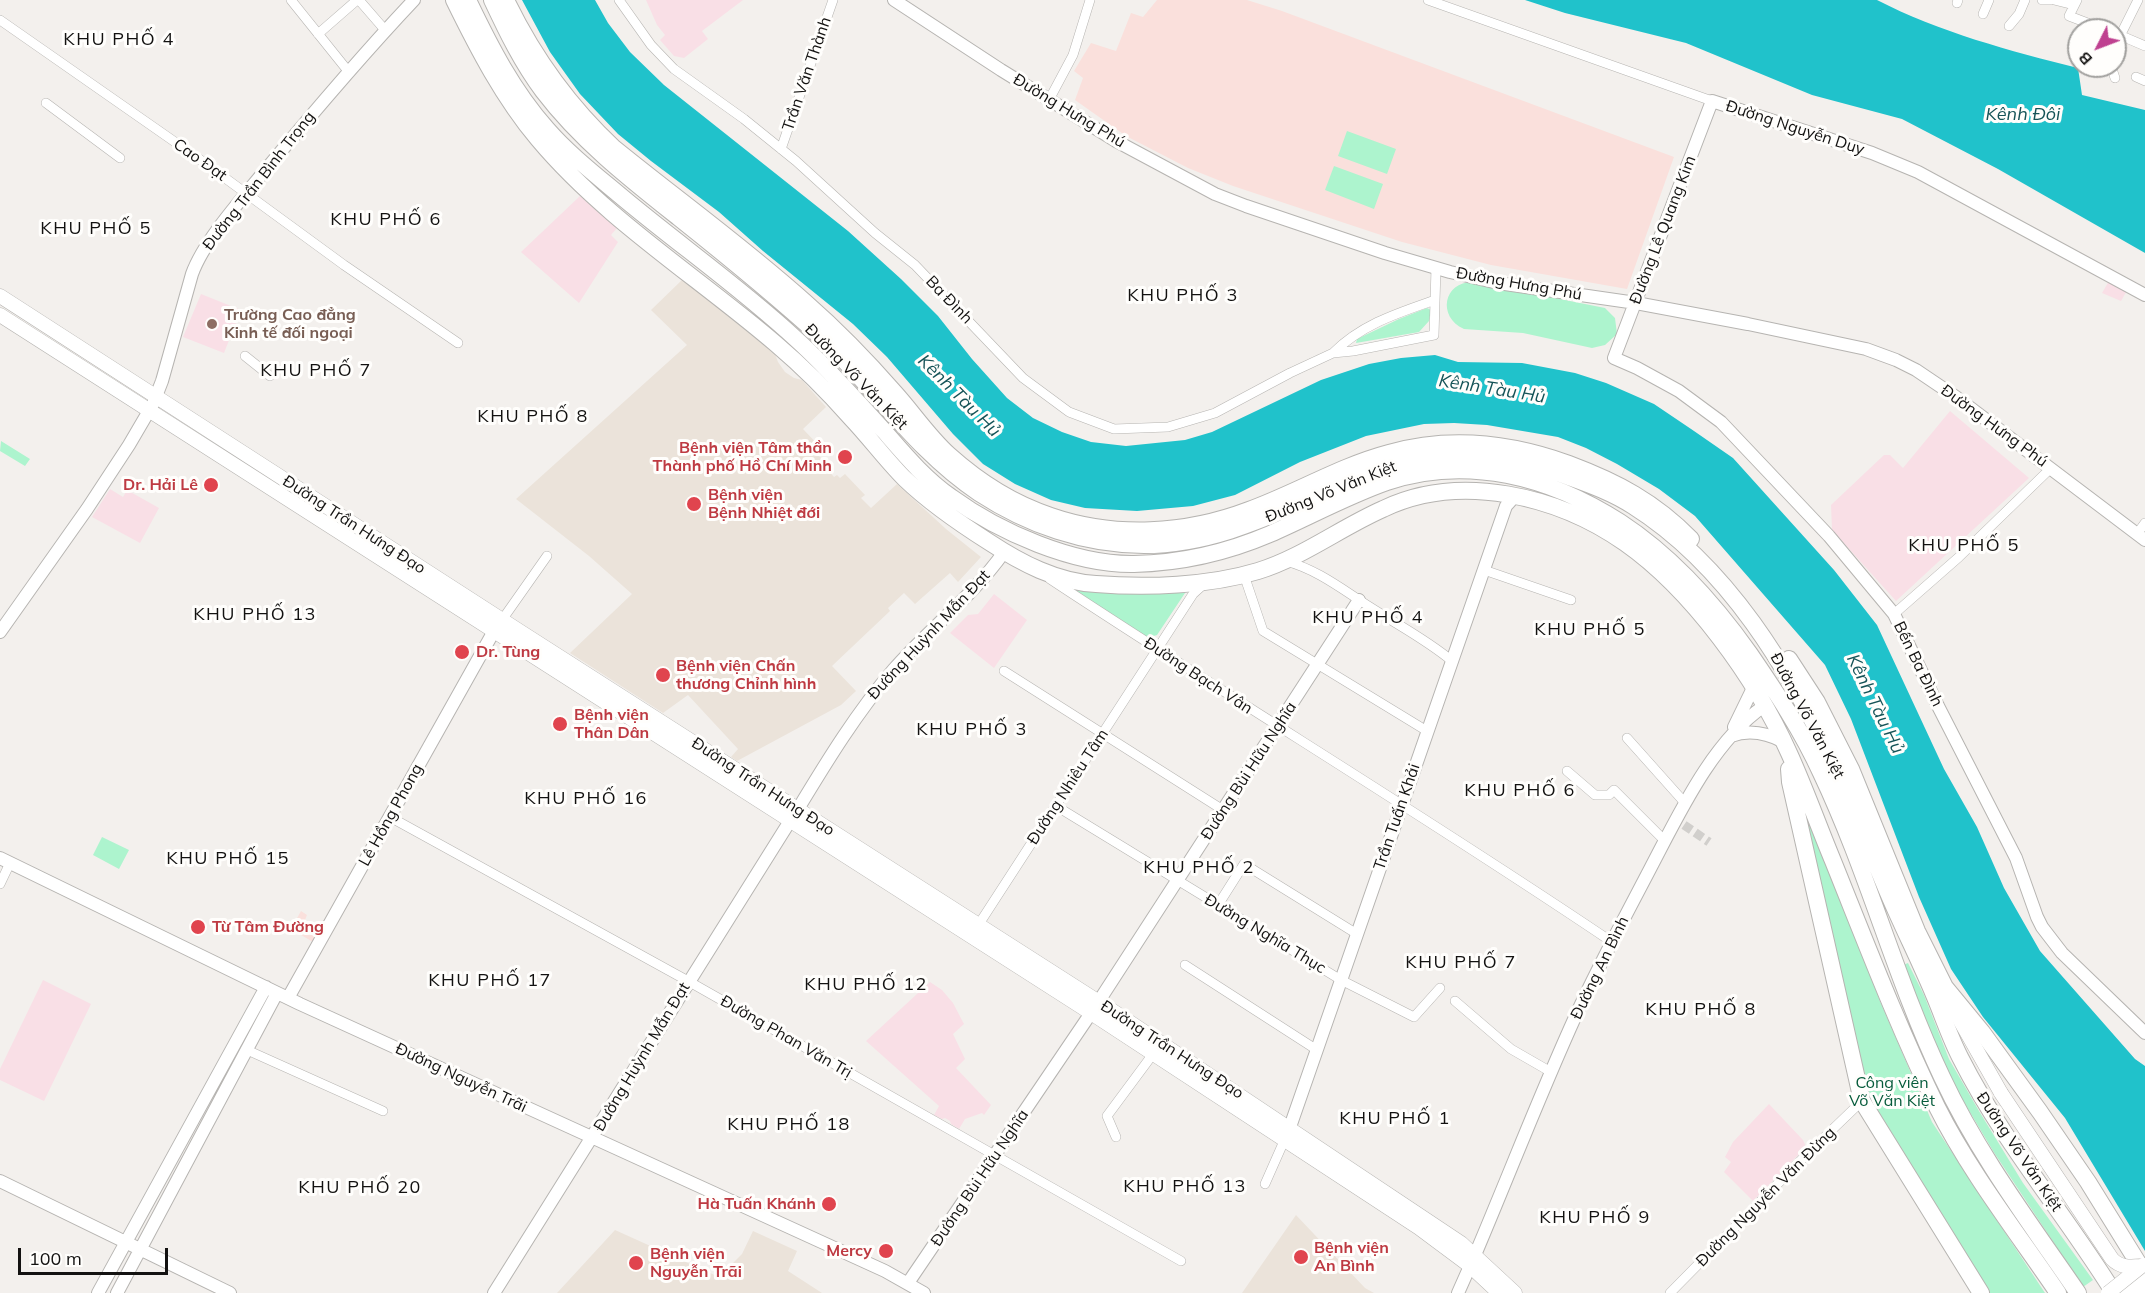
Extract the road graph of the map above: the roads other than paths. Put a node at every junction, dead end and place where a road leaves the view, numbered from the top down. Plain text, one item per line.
1 (291, 0) edge
2 (358, 0) edge
3 (414, 0) edge
4 (454, 0) edge
5 (468, 0) edge
6 (492, 0) edge
7 (506, 0) edge
8 (619, 0) edge
9 (833, 0) edge
10 (894, 0) edge
11 (1090, 0) edge
12 (1428, 0) edge
13 (1989, 0) edge
14 (2025, 0) edge
15 (2042, 0) edge
16 (2052, 0) edge
17 (2138, 0) edge
18 (2076, 3) edge
19 (1983, 14) dead end
20 (2074, 18) edge
21 (2127, 19) edge
22 (0, 20) edge
23 (2009, 26) dead end
24 (385, 30) junction
25 (318, 34) junction
26 (2127, 38) edge
27 (2145, 46) edge
28 (348, 71) junction
29 (1049, 100) junction
30 (1712, 101) junction
31 (46, 103) dead end
32 (781, 148) junction
33 (120, 158) dead end
34 (246, 193) junction
35 (1436, 268) junction
36 (2145, 295) edge
37 (0, 296) edge
38 (1435, 300) junction
39 (1636, 303) junction
40 (0, 315) edge
41 (63, 336) junction
42 (458, 343) dead end
43 (55, 350) junction
44 (1334, 353) junction
45 (245, 356) dead end
46 (1614, 358) joint
47 (270, 376) dead end
48 (156, 397) junction
49 (149, 410) junction
50 (2051, 468) junction
51 (300, 490) junction
52 (1508, 499) junction
53 (293, 502) junction
54 (1025, 513) junction
55 (2145, 524) edge
56 (366, 533) junction
57 (1015, 534) junction
58 (2141, 537) edge
59 (359, 545) junction
60 (1004, 552) junction
61 (547, 556) dead end
62 (1303, 558) junction
63 (1028, 565) junction
64 (1485, 570) junction
65 (1244, 575) junction
66 (1211, 580) junction
67 (1359, 600) junction
68 (1571, 600) dead end
69 (1894, 614) junction
70 (498, 626) junction
71 (0, 632) edge
72 (1156, 649) junction
73 (1452, 661) junction
74 (1318, 664) junction
75 (1760, 668) junction
76 (1004, 671) dead end
77 (1800, 684) junction
78 (1753, 688) junction
79 (1779, 697) junction
80 (1764, 706) junction
81 (1277, 727) junction
82 (1427, 731) junction
83 (1102, 735) junction
84 (1731, 736) junction
85 (1627, 738) dead end
86 (1788, 749) junction
87 (1567, 771) dead end
88 (1685, 803) junction
89 (1056, 806) junction
90 (1401, 806) junction
91 (1223, 810) junction
92 (794, 815) junction
93 (390, 817) junction
94 (1665, 841) junction
95 (5, 861) edge
96 (1178, 880) junction
97 (0, 884) edge
98 (1887, 889) junction
99 (1218, 905) junction
100 (975, 930) junction
101 (1917, 931) junction
102 (1357, 933) junction
103 (1612, 942) junction
104 (1185, 965) dead end
105 (1341, 980) junction
106 (688, 981) junction
107 (1440, 988) dead end
108 (277, 993) junction
109 (1455, 1001) dead end
110 (1095, 1007) junction
111 (2145, 1033) edge
112 (247, 1050) junction
113 (1317, 1050) junction
114 (1153, 1054) junction
115 (1551, 1072) junction
116 (1862, 1101) junction
117 (383, 1111) dead end
118 (1290, 1127) junction
119 (1116, 1137) dead end
120 (592, 1138) junction
121 (1284, 1141) junction
122 (994, 1156) junction
123 (0, 1181) edge
124 (1265, 1184) dead end
125 (126, 1243) junction
126 (141, 1250) junction
127 (1472, 1260) junction
128 (1180, 1261) dead end
129 (2144, 1271) edge
130 (908, 1283) junction
131 (98, 1293) edge
132 (117, 1293) edge
133 (230, 1293) edge
134 (494, 1293) edge
135 (924, 1293) edge
136 (1458, 1293) edge
137 (1499, 1293) edge
138 (1515, 1293) edge
139 (1670, 1293) edge
140 (1981, 1293) edge
141 (2058, 1293) edge
142 (2078, 1293) edge
143 (2108, 1293) edge
144 (2114, 1293) edge
145 (2126, 1293) edge

1 - 25 street
2 - 24 street
2 - 25 street
3 - 24 street, Đường Trần Bình Trọng
4 - 60 highway, Đường Võ Văn Kiệt
5 - 57 highway, Đường Võ Văn Kiệt
6 - 54 highway, Đường Võ Văn Kiệt
7 - 54 highway, Đường Võ Văn Kiệt
8 - 32 street, Ba Đình
9 - 32 street, Trần Văn Thành
10 - 29 street, Đường Hưng Phú
11 - 29 street
12 - 30 street, Đường Nguyễn Duy
13 - 19 street
14 - 23 street
15 - 16 street
16 - 18 street
17 - 21 street
18 - 20 street
22 - 34 street, Cao Đạt
24 - 28 street, Đường Trần Bình Trọng
25 - 28 street
26 - 27 street
28 - 34 street, Đường Trần Bình Trọng
29 - 35 street, Đường Hưng Phú
30 - 36 street, Đường Nguyễn Duy
30 - 39 street, Đường Lê Quang Kim
31 - 33 street
32 - 44 street, Ba Đình
34 - 42 street, Cao Đạt
34 - 48 street, Đường Trần Bình Trọng
35 - 38 street
35 - 39 street, Đường Hưng Phú
37 - 41 main road, Đường Trần Hưng Đạo
38 - 44 street, Ba Đình
38 - 44 street, Ba Đình
39 - 46 street, Đường Lê Quang Kim
39 - 50 street, Đường Hưng Phú
40 - 43 main road, Đường Trần Hưng Đạo
41 - 43 main road
41 - 48 main road, Đường Trần Hưng Đạo
43 - 49 main road, Đường Trần Hưng Đạo
45 - 47 street
46 - 69 street, Bến Ba Đình
48 - 49 street, Đường Trần Bình Trọng
48 - 51 main road, Đường Trần Hưng Đạo
49 - 53 main road, Đường Trần Hưng Đạo
49 - 71 street, Đường Trần Bình Trọng
50 - 58 street, Đường Hưng Phú
50 - 69 street
51 - 53 main road
51 - 56 main road, Đường Trần Hưng Đạo
52 - 62 highway, Đường Võ Văn Kiệt
52 - 64 street, Trần Tuấn Khải
52 - 78 highway, Đường Võ Văn Kiệt
53 - 59 main road, Đường Trần Hưng Đạo
54 - 57 highway
54 - 77 highway, Đường Võ Văn Kiệt
55 - 58 street
56 - 59 main road
56 - 70 main road, Đường Trần Hưng Đạo
57 - 60 highway
57 - 75 highway, Đường Võ Văn Kiệt
59 - 70 main road, Đường Trần Hưng Đạo
60 - 63 highway, Đường Võ Văn Kiệt
60 - 92 street, Đường Huỳnh Mẫn Đạt
61 - 70 street
62 - 65 highway, Đường Võ Văn Kiệt
62 - 67 street
63 - 66 highway, Đường Võ Văn Kiệt
63 - 72 street, Đường Bạch Vân
64 - 68 street
64 - 73 street, Trần Tuấn Khải
65 - 66 highway, Đường Võ Văn Kiệt
65 - 74 street
66 - 72 street, Đường Nhiêu Tâm
67 - 73 street
67 - 74 street, Đường Bùi Hữu Nghĩa
69 - 111 street, Bến Ba Đình
70 - 92 main road, Đường Trần Hưng Đạo
70 - 93 street, Lê Hồng Phong
72 - 81 street, Đường Bạch Vân
72 - 83 street, Đường Nhiêu Tâm
73 - 82 street, Trần Tuấn Khải
74 - 81 street, Đường Bùi Hữu Nghĩa
74 - 82 street
75 - 78 highway
75 - 79 highway, Đường Võ Văn Kiệt
76 - 83 street
77 - 79 highway
77 - 98 highway, Đường Võ Văn Kiệt
77 - 101 highway, Đường Võ Văn Kiệt
78 - 80 highway, Đường Võ Văn Kiệt
78 - 84 street
79 - 80 highway
79 - 142 highway, Đường Võ Văn Kiệt
80 - 84 street, Đường An Bình
80 - 86 highway, Đường Võ Văn Kiệt
81 - 90 street, Đường Bạch Vân
81 - 91 street, Đường Bùi Hữu Nghĩa
82 - 90 street, Trần Tuấn Khải
83 - 89 street, Đường Nhiêu Tâm
83 - 91 street
84 - 86 street
84 - 88 street, Đường An Bình
85 - 88 street
86 - 116 highway, Đường Võ Văn Kiệt
86 - 141 highway, Đường Võ Văn Kiệt
87 - 94 street
88 - 94 street, Đường An Bình
89 - 96 street, Đường Nghĩa Thục
89 - 100 street, Đường Nhiêu Tâm
90 - 102 street, Trần Tuấn Khải
90 - 103 street, Đường Bạch Vân
91 - 96 street, Đường Bùi Hữu Nghĩa
92 - 100 main road, Đường Trần Hưng Đạo
92 - 106 street, Đường Huỳnh Mẫn Đạt
93 - 106 street, Đường Phan Văn Trị
93 - 108 street, Lê Hồng Phong
94 - 103 street, Đường An Bình
95 - 97 street
95 - 108 street, Đường Nguyễn Trãi
96 - 99 street, Đường Nghĩa Thục
96 - 110 street, Đường Bùi Hữu Nghĩa
98 - 101 highway
98 - 144 highway, Đường Võ Văn Kiệt
99 - 102 street
99 - 105 street, Đường Nghĩa Thục
100 - 110 main road, Đường Trần Hưng Đạo
101 - 129 highway, Đường Võ Văn Kiệt
102 - 105 street, Trần Tuấn Khải
103 - 115 street, Đường An Bình
104 - 113 street
105 - 107 street, Đường Nghĩa Thục
105 - 113 street, Trần Tuấn Khải
106 - 120 street, Đường Huỳnh Mẫn Đạt
106 - 122 street, Đường Phan Văn Trị
108 - 112 street, Lê Hồng Phong
108 - 120 street, Đường Nguyễn Trãi
108 - 125 street, Lê Hồng Phong
109 - 115 street
110 - 114 main road, Đường Trần Hưng Đạo
110 - 118 main road, Đường Trần Hưng Đạo
110 - 122 street, Đường Bùi Hữu Nghĩa
112 - 117 street
112 - 126 street, Lê Hồng Phong
113 - 118 street, Trần Tuấn Khải
114 - 119 street
114 - 121 main road, Đường Trần Hưng Đạo
115 - 127 street, Đường An Bình
116 - 139 street, Đường Nguyễn Văn Đừng
116 - 140 highway, Đường Võ Văn Kiệt
118 - 121 main road
118 - 127 main road, Đường Trần Hưng Đạo
120 - 130 street, Đường Nguyễn Trãi
120 - 134 street, Đường Huỳnh Mẫn Đạt
121 - 124 street
121 - 127 main road, Đường Trần Hưng Đạo
122 - 128 street, Đường Phan Văn Trị
122 - 130 street, Đường Bùi Hữu Nghĩa
123 - 125 street
125 - 126 street
125 - 131 street, Lê Hồng Phong
126 - 132 street, Lê Hồng Phong
126 - 133 street
127 - 136 street, Đường An Bình
127 - 137 main road, Đường Trần Hưng Đạo
127 - 138 main road, Đường Trần Hưng Đạo
129 - 143 main road, bridge
129 - 145 main road
130 - 135 street, Đường Nguyễn Trãi

